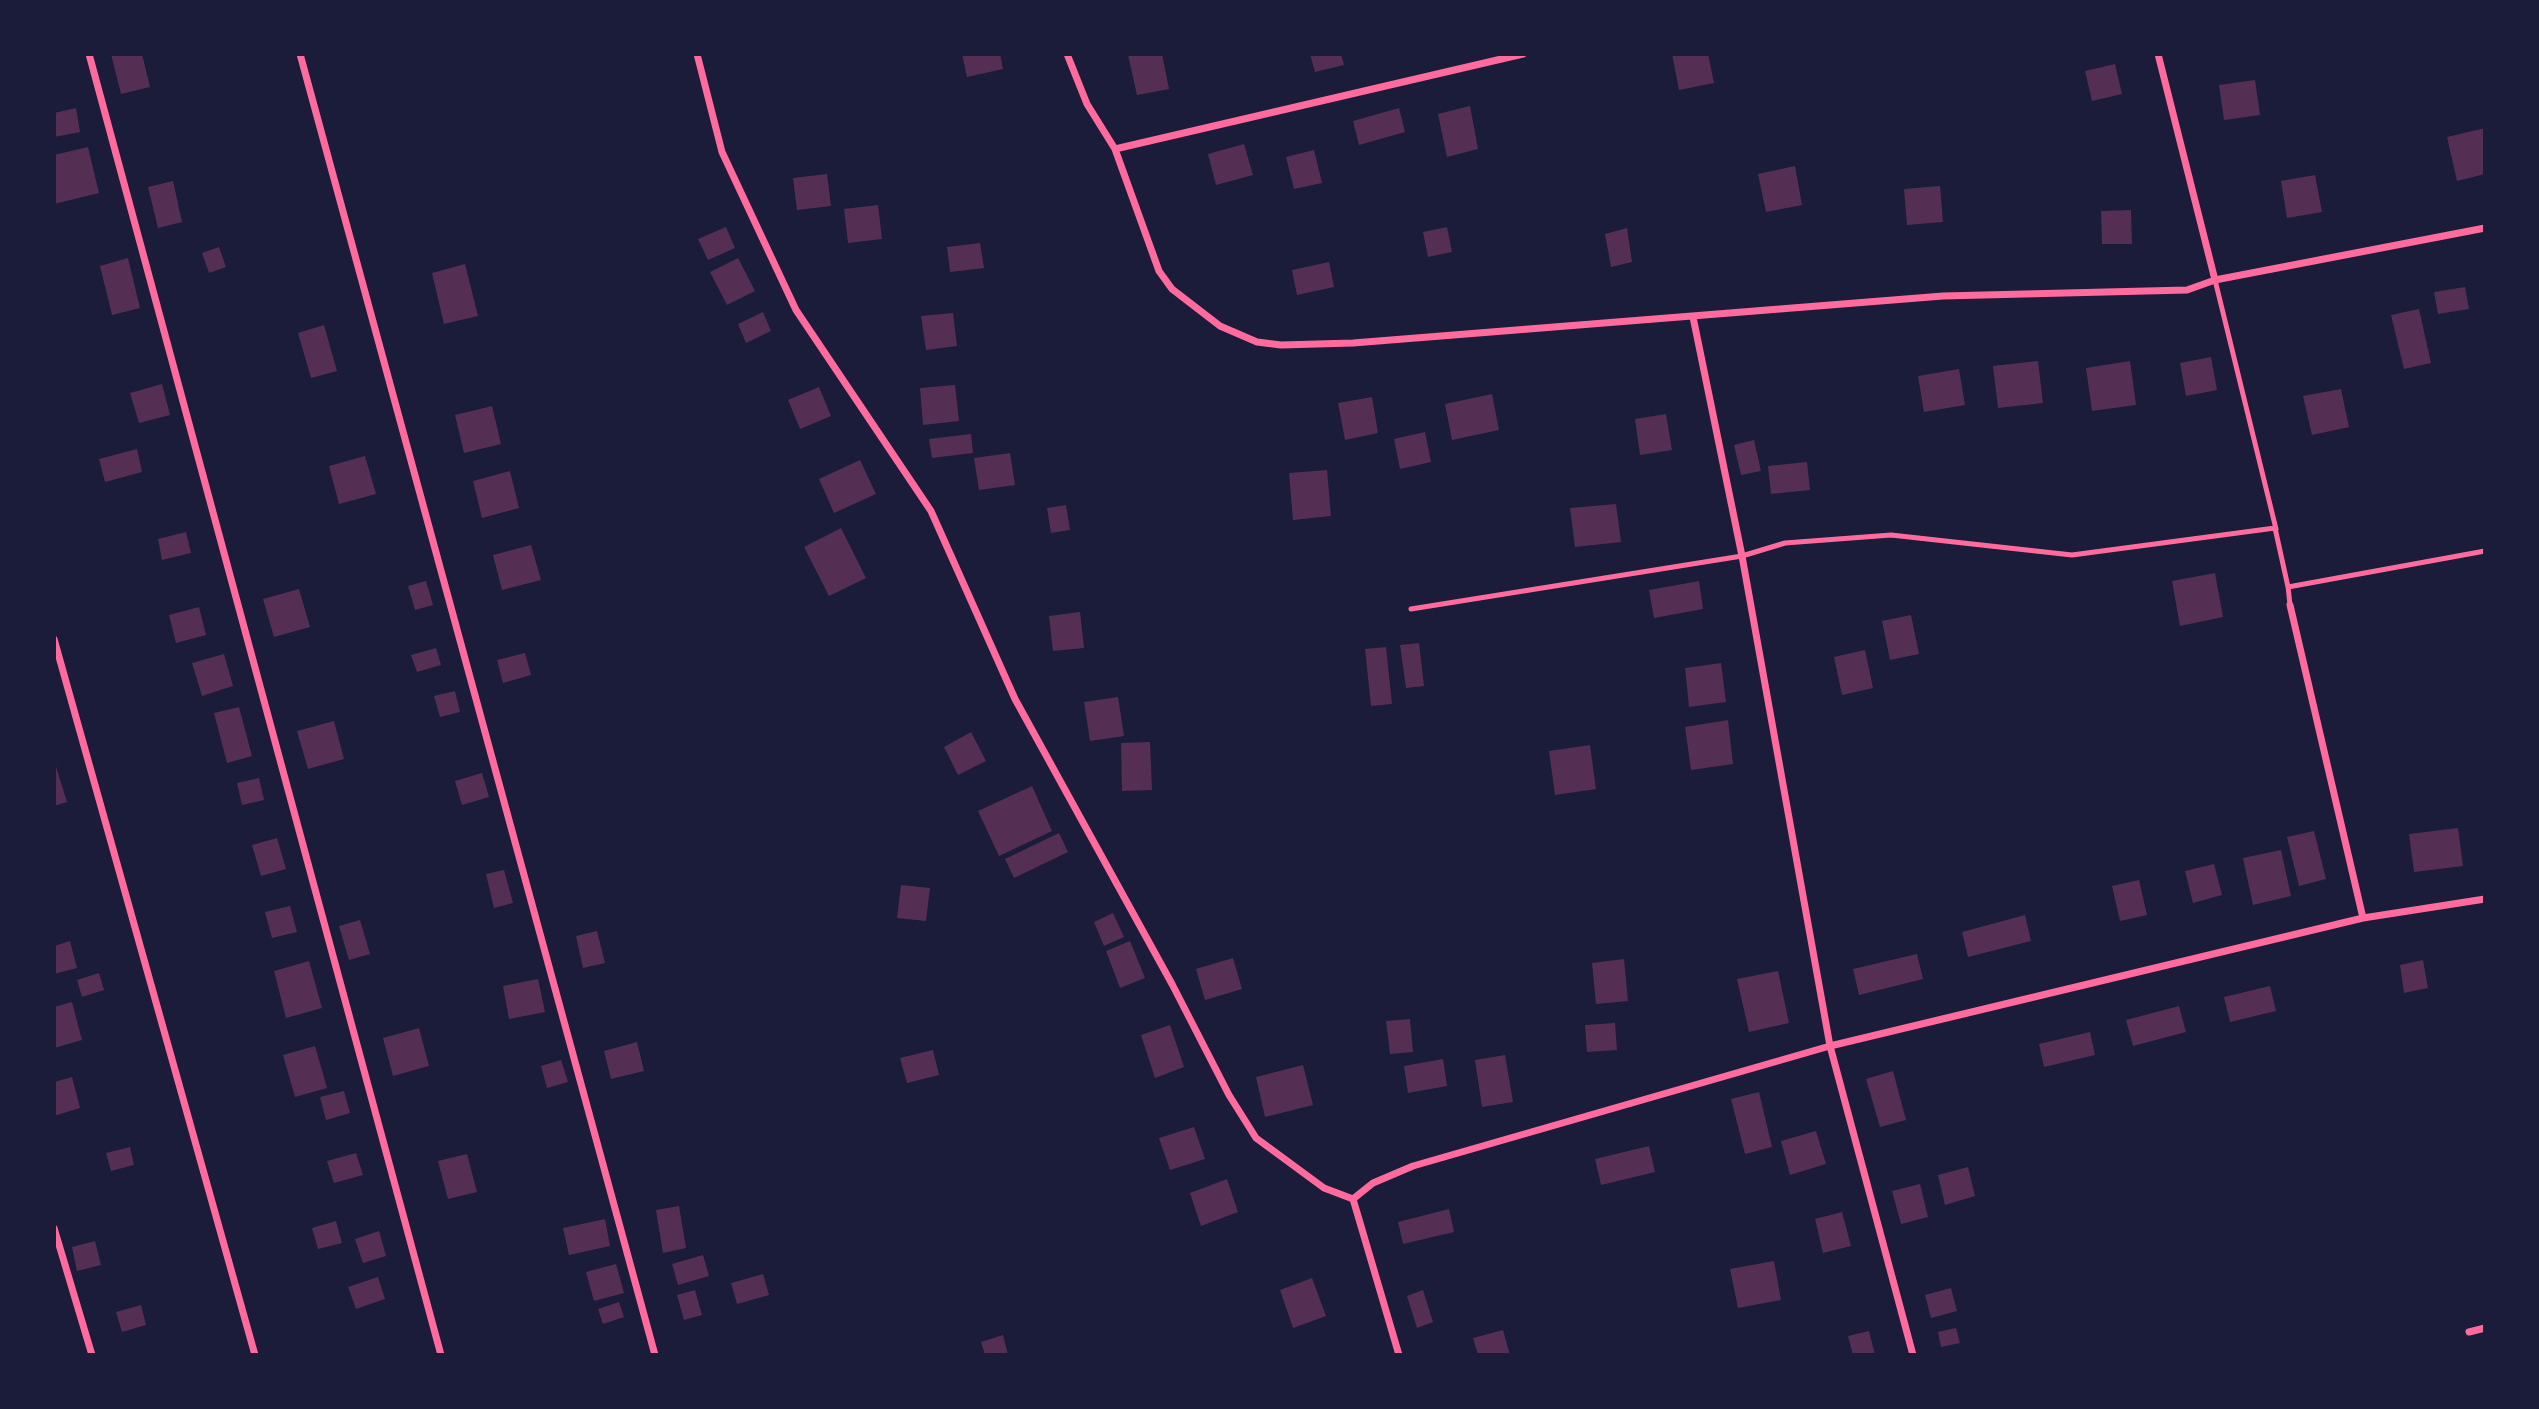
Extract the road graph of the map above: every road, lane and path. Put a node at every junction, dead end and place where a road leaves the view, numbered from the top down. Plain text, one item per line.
1 (89, 54) edge
2 (300, 54) edge
3 (696, 54) edge
4 (1067, 54) edge
5 (1523, 54) edge
6 (2158, 54) edge
7 (1115, 149) junction
8 (2485, 228) edge
9 (2215, 280) junction
10 (1693, 317) junction
11 (2276, 528) junction
12 (2485, 551) edge
13 (1742, 556) junction
14 (2288, 587) junction
15 (2290, 605) joint
16 (1411, 609) dead end
17 (54, 639) edge
18 (2485, 900) edge
19 (2363, 918) junction
20 (1830, 1046) junction
21 (1353, 1199) junction
22 (54, 1228) edge
23 (2485, 1328) edge
24 (2469, 1332) dead end
25 (92, 1355) edge
26 (255, 1355) edge
27 (440, 1355) edge
28 (655, 1355) edge
29 (1399, 1355) edge
30 (1913, 1355) edge

1 - 27 street
2 - 28 street
3 - 21 street
4 - 7 street
5 - 7 street
6 - 9 street
7 - 10 street
8 - 9 street
9 - 10 street
9 - 11 lane
10 - 13 street
11 - 13 lane
11 - 14 lane
12 - 14 lane
13 - 16 lane
13 - 20 street
14 - 15 lane
15 - 19 street
17 - 26 street
18 - 19 street
19 - 20 street
20 - 21 street
20 - 30 street
21 - 29 street
22 - 25 street
23 - 24 street

